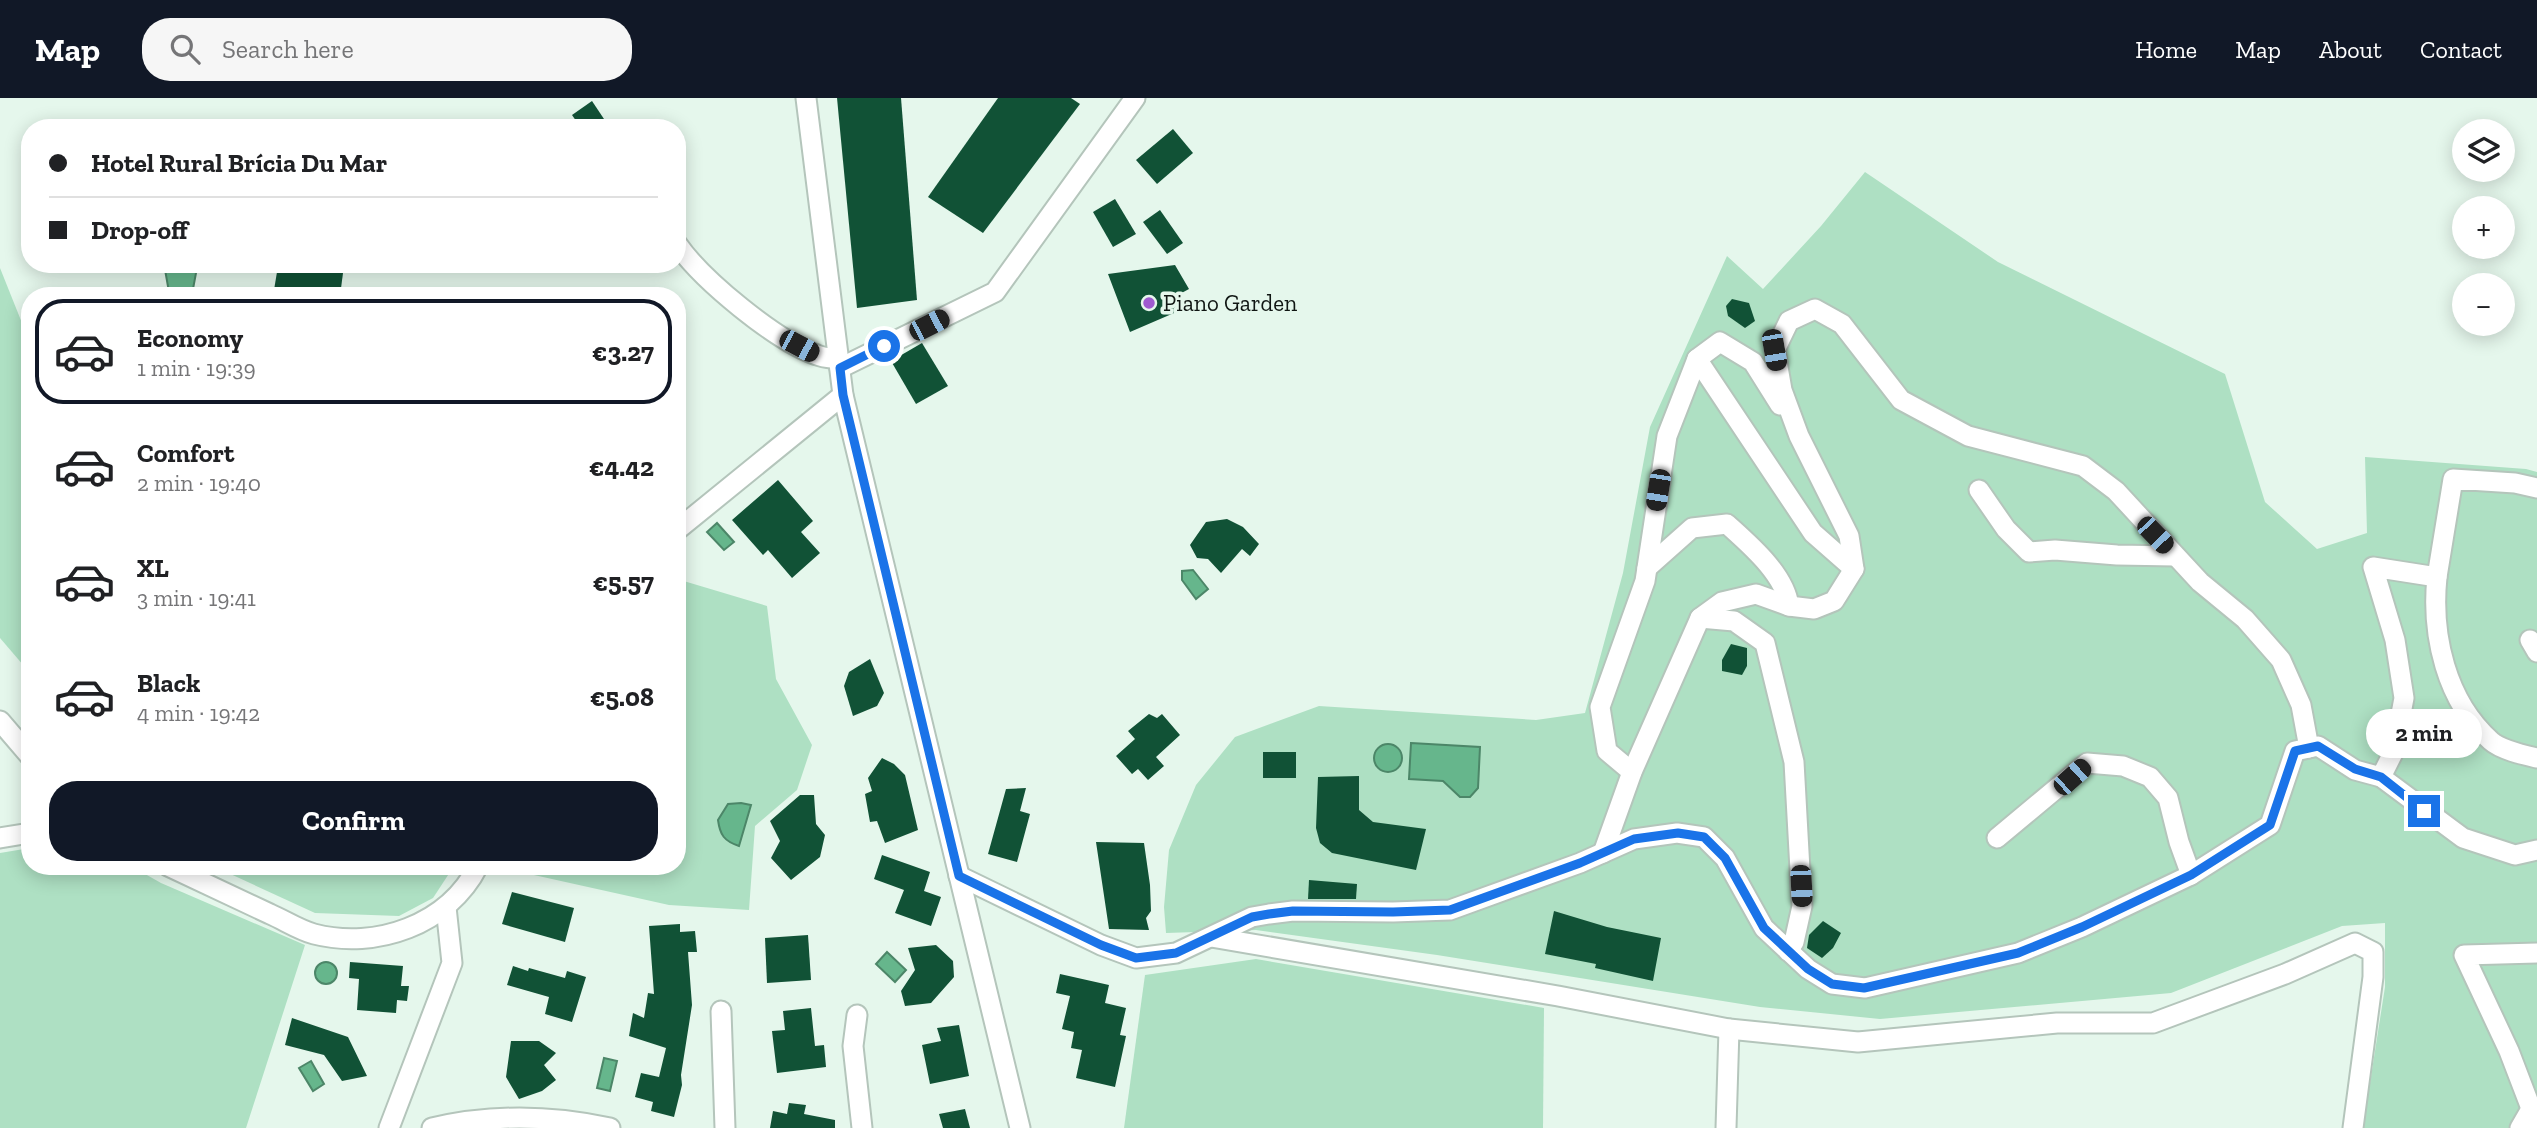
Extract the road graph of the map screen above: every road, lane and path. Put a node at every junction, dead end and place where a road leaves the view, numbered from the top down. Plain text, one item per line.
1 (806, 98) edge
2 (1135, 98) edge
3 (686, 258) edge
4 (1697, 359) junction
5 (839, 363) junction
6 (843, 395) junction
7 (1799, 436) junction
8 (2537, 488) edge
9 (1979, 490) dead end
10 (686, 523) edge
11 (2175, 556) junction
12 (1647, 568) junction
13 (1854, 569) junction
14 (2437, 577) junction
15 (1789, 606) junction
16 (1700, 618) junction
17 (0, 721) edge
18 (21, 746) edge
19 (2309, 748) junction
20 (2537, 758) edge
21 (1632, 772) junction
22 (2381, 777) junction
23 (21, 834) edge
24 (0, 838) edge
25 (1997, 838) dead end
26 (2537, 850) edge
27 (1603, 853) junction
28 (187, 875) edge
29 (474, 875) edge
30 (2191, 875) junction
31 (959, 876) junction
32 (446, 907) junction
33 (1211, 937) junction
34 (1788, 951) junction
35 (2537, 953) edge
36 (721, 1011) dead end
37 (857, 1015) dead end
38 (1729, 1029) junction
39 (2534, 1116) edge
40 (389, 1128) edge
41 (432, 1128) edge
42 (610, 1128) edge
43 (725, 1128) edge
44 (862, 1128) edge
45 (1020, 1128) edge
46 (1726, 1128) edge
47 (2353, 1128) edge
48 (2520, 1128) edge

1 - 5 street
2 - 5 street
3 - 5 street
4 - 7 street
4 - 12 street
4 - 13 street
5 - 6 street
6 - 10 street
6 - 31 street
7 - 11 street
7 - 13 street
8 - 14 street
9 - 11 street
11 - 19 street
12 - 15 street
12 - 21 street
13 - 15 street
14 - 20 street
14 - 22 street
15 - 16 street
16 - 21 street
16 - 34 street
17 - 18 street
19 - 22 street
19 - 30 street
21 - 27 street
22 - 26 street
23 - 24 street
25 - 30 street
27 - 33 street
27 - 34 street
28 - 32 street
29 - 32 street
30 - 34 street
31 - 33 street
31 - 45 street
32 - 40 street
33 - 38 street
35 - 39 street
36 - 43 street
37 - 44 street
38 - 46 street
38 - 47 street
39 - 48 street
41 - 42 street

